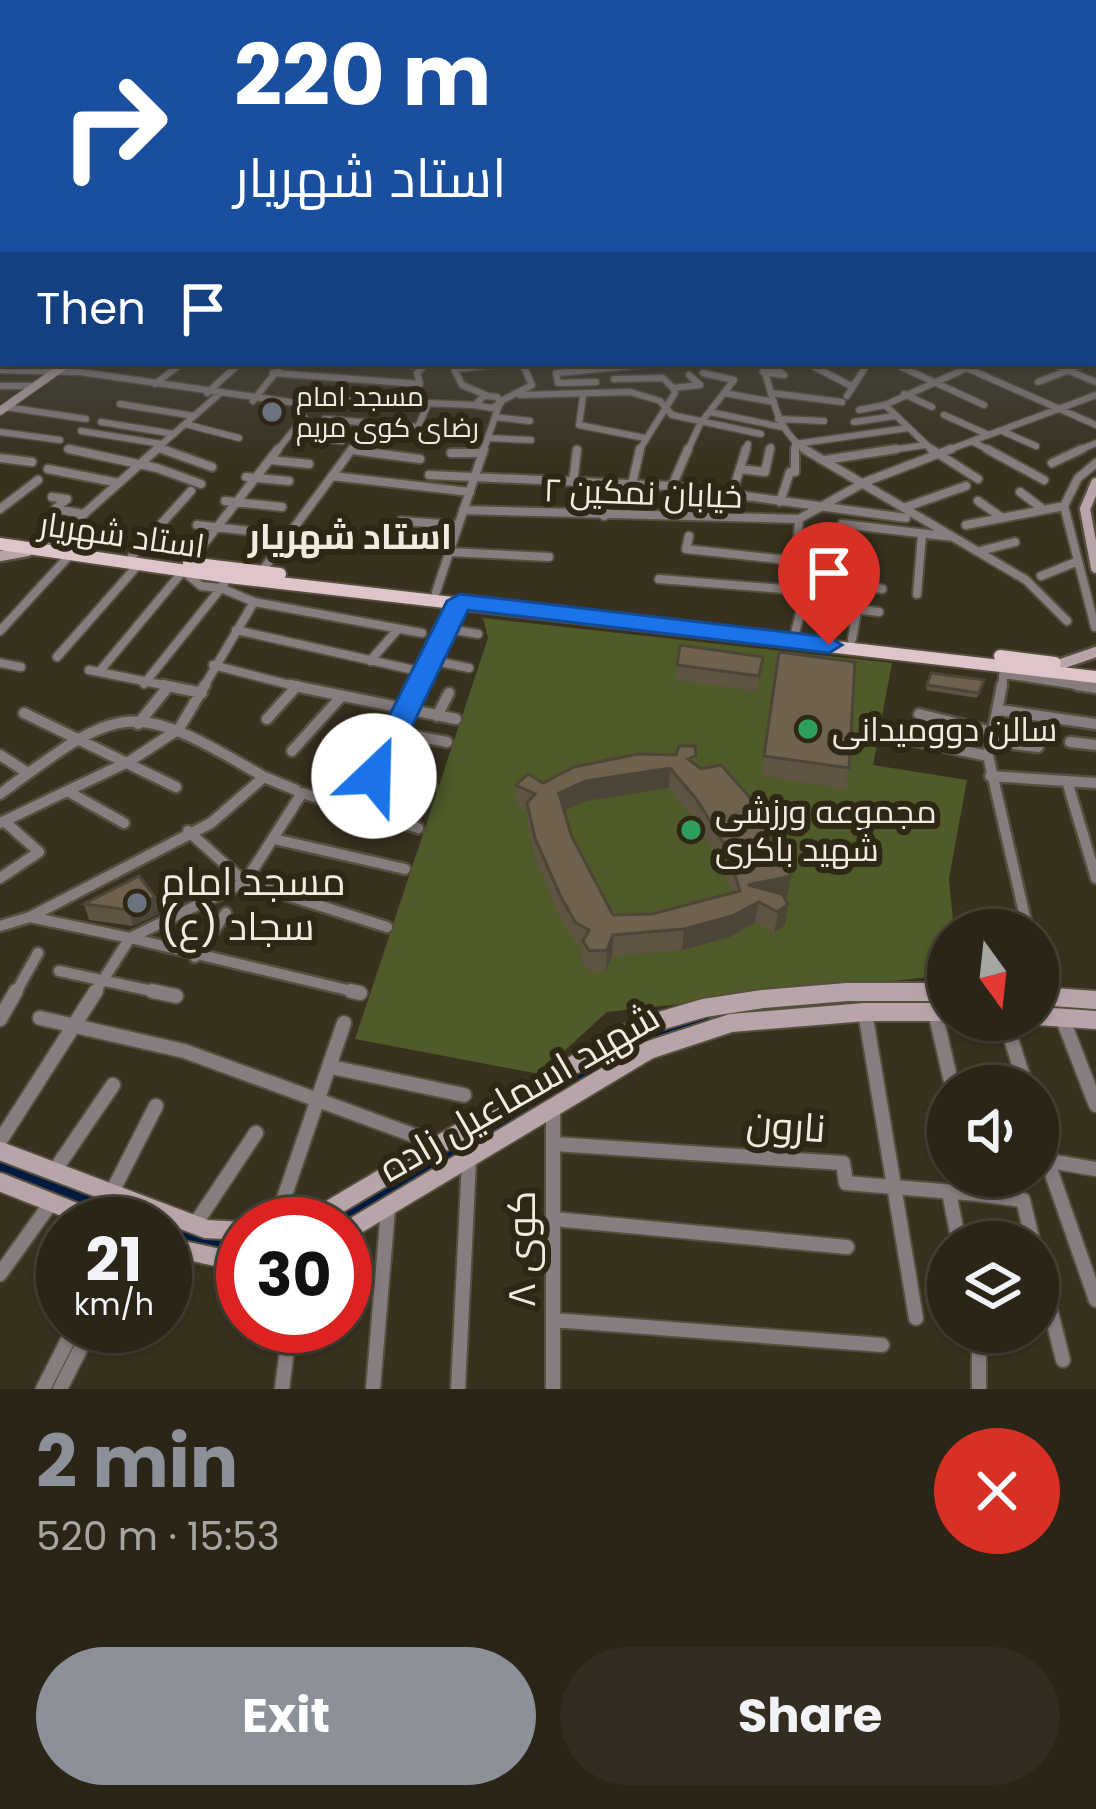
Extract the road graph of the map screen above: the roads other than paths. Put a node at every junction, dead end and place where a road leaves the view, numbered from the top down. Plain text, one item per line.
1 (47, 366) edge
2 (58, 366) edge
3 (64, 366) edge
4 (112, 366) edge
5 (178, 366) edge
6 (237, 366) edge
7 (280, 366) edge
8 (424, 366) edge
9 (454, 366) edge
10 (523, 366) edge
11 (608, 366) edge
12 (805, 366) edge
13 (811, 366) edge
14 (866, 366) edge
15 (899, 366) edge
16 (962, 366) edge
17 (1058, 366) edge
18 (1079, 366) edge
19 (764, 367) edge
20 (967, 368) junction
21 (0, 370) edge
22 (1068, 370) junction
23 (591, 371) junction
24 (780, 372) junction
25 (273, 373) junction
26 (703, 373) dead end
27 (103, 374) junction
28 (689, 375) dead end
29 (614, 380) dead end
30 (596, 382) junction
31 (934, 382) junction
32 (1038, 382) dead end
33 (1096, 382) edge
34 (155, 384) junction
35 (35, 386) junction
36 (850, 386) junction
37 (674, 388) junction
38 (0, 389) edge
39 (310, 392) dead end
40 (207, 393) junction
41 (615, 393) junction
42 (724, 393) junction
43 (25, 394) junction
44 (322, 394) junction
45 (770, 394) junction
46 (904, 394) junction
47 (1096, 394) edge
48 (218, 395) junction
49 (520, 395) junction
50 (338, 396) dead end
51 (488, 396) junction
52 (583, 396) junction
53 (351, 400) dead end
54 (253, 401) junction
55 (500, 403) junction
56 (120, 404) dead end
57 (392, 404) junction
58 (886, 404) junction
59 (475, 405) junction
60 (984, 405) dead end
61 (427, 406) junction
62 (932, 407) dead end
63 (662, 408) junction
64 (3, 409) edge
65 (859, 410) dead end
66 (1061, 410) junction
67 (710, 412) junction
68 (288, 415) dead end
69 (944, 415) dead end
70 (194, 416) junction
71 (895, 416) junction
72 (495, 417) junction
73 (86, 418) dead end
74 (325, 419) dead end
75 (530, 421) dead end
76 (824, 421) dead end
77 (101, 422) dead end
78 (854, 422) dead end
79 (374, 423) junction
80 (780, 423) junction
81 (185, 424) junction
82 (700, 424) junction
83 (1096, 425) edge
84 (908, 428) junction
85 (81, 431) dead end
86 (1002, 431) junction
87 (0, 432) edge
88 (174, 434) junction
89 (761, 434) dead end
90 (269, 436) dead end
91 (990, 436) junction
92 (288, 437) junction
93 (239, 438) dead end
94 (488, 438) junction
95 (645, 438) junction
96 (60, 440) dead end
97 (531, 440) dead end
98 (342, 441) dead end
99 (1046, 441) dead end
100 (973, 442) junction
101 (1096, 443) edge
102 (748, 444) dead end
103 (795, 444) junction
104 (926, 445) junction
105 (160, 446) junction
106 (771, 447) dead end
107 (67, 449) dead end
108 (577, 450) dead end
109 (451, 453) dead end
110 (483, 453) junction
111 (257, 454) dead end
112 (937, 455) junction
113 (272, 457) junction
114 (0, 458) edge
115 (420, 459) dead end
116 (824, 460) junction
117 (32, 462) dead end
118 (140, 464) junction
119 (309, 464) dead end
120 (1096, 464) edge
121 (212, 467) dead end
122 (48, 469) dead end
123 (740, 469) junction
124 (1082, 469) dead end
125 (429, 475) dead end
126 (332, 476) junction
127 (251, 477) junction
128 (475, 478) junction
129 (978, 479) dead end
130 (38, 480) dead end
131 (1044, 480) dead end
132 (289, 481) dead end
133 (573, 482) junction
134 (865, 482) junction
135 (119, 483) junction
136 (608, 483) junction
137 (1096, 483) edge
138 (201, 484) dead end
139 (632, 484) junction
140 (672, 486) junction
141 (966, 486) dead end
142 (191, 491) dead end
143 (470, 492) junction
144 (1020, 492) dead end
145 (732, 494) junction
146 (52, 496) dead end
147 (225, 501) dead end
148 (978, 501) dead end
149 (237, 502) junction
150 (781, 502) junction
151 (1064, 506) junction
152 (282, 507) dead end
153 (1040, 507) junction
154 (817, 508) junction
155 (0, 509) edge
156 (464, 510) junction
157 (906, 512) junction
158 (84, 514) junction
159 (604, 516) junction
160 (1000, 517) junction
161 (799, 519) junction
162 (401, 521) dead end
163 (197, 525) dead end
164 (458, 525) junction
165 (967, 525) dead end
166 (217, 527) junction
167 (871, 527) junction
168 (258, 532) dead end
169 (922, 534) junction
170 (689, 536) dead end
171 (958, 537) junction
172 (0, 540) edge
173 (839, 542) dead end
174 (1015, 542) dead end
175 (870, 543) dead end
176 (49, 545) junction
177 (1074, 547) junction
178 (30, 551) junction
179 (980, 551) junction
180 (449, 552) junction
181 (832, 552) dead end
182 (867, 555) dead end
183 (0, 556) edge
184 (68, 557) junction
185 (549, 557) dead end
186 (135, 561) junction
187 (797, 561) junction
188 (1094, 561) edge
189 (1076, 562) junction
190 (186, 567) junction
191 (863, 570) junction
192 (262, 571) junction
193 (1041, 576) dead end
194 (659, 579) dead end
195 (224, 583) junction
196 (860, 585) junction
197 (882, 589) dead end
198 (795, 590) junction
199 (436, 592) junction
200 (917, 594) dead end
201 (460, 601) junction
202 (254, 602) junction
203 (8, 604) dead end
204 (815, 604) dead end
205 (22, 606) junction
206 (544, 608) junction
207 (857, 609) junction
208 (568, 610) junction
209 (879, 612) dead end
210 (1067, 621) dead end
211 (1095, 627) edge
212 (398, 629) junction
213 (448, 629) junction
214 (236, 630) junction
215 (0, 631) edge
216 (422, 633) dead end
217 (795, 633) junction
218 (478, 634) dead end
219 (852, 639) junction
220 (1096, 652) edge
221 (57, 657) dead end
222 (430, 660) junction
223 (370, 661) junction
224 (0, 663) edge
225 (1061, 664) junction
226 (213, 665) junction
227 (20, 667) dead end
228 (469, 668) dead end
229 (1096, 668) edge
230 (1004, 670) junction
231 (423, 672) junction
232 (1096, 677) edge
233 (144, 683) junction
234 (297, 686) junction
235 (169, 687) junction
236 (1096, 688) edge
237 (202, 693) junction
238 (449, 693) dead end
239 (340, 698) junction
240 (1000, 710) junction
241 (402, 711) junction
242 (24, 713) dead end
243 (919, 714) dead end
244 (437, 716) junction
245 (266, 719) dead end
246 (455, 719) dead end
247 (138, 724) junction
248 (1096, 724) edge
249 (179, 729) junction
250 (393, 732) junction
251 (991, 736) junction
252 (81, 738) junction
253 (902, 738) dead end
254 (447, 742) dead end
255 (1070, 742) dead end
256 (1096, 745) edge
257 (1038, 746) dead end
258 (292, 751) dead end
259 (0, 755) edge
260 (988, 756) junction
261 (130, 761) junction
262 (380, 761) junction
263 (336, 766) dead end
264 (28, 773) junction
265 (374, 776) junction
266 (990, 776) junction
267 (264, 777) junction
268 (1067, 781) junction
269 (1096, 783) edge
270 (431, 786) dead end
271 (176, 787) dead end
272 (3, 788) edge
273 (296, 790) dead end
274 (69, 792) junction
275 (350, 808) junction
276 (2, 822) edge
277 (124, 823) dead end
278 (418, 828) dead end
279 (188, 831) junction
280 (274, 839) junction
281 (405, 869) dead end
282 (0, 878) edge
283 (1096, 878) edge
284 (244, 882) junction
285 (1023, 909) edge
286 (226, 913) dead end
287 (30, 917) junction
288 (0, 926) edge
289 (387, 927) dead end
290 (130, 938) junction
291 (38, 953) dead end
292 (195, 957) junction
293 (59, 971) dead end
294 (104, 980) junction
295 (903, 991) junction
296 (360, 992) dead end
297 (927, 992) edge
298 (176, 996) dead end
299 (1059, 997) edge
300 (1096, 1000) edge
301 (865, 1012) junction
302 (909, 1012) junction
303 (927, 1012) edge
304 (40, 1018) dead end
305 (1059, 1018) edge
306 (1063, 1018) junction
307 (0, 1019) edge
308 (1096, 1020) edge
309 (77, 1022) junction
310 (344, 1023) dead end
311 (331, 1067) junction
312 (113, 1085) dead end
313 (464, 1095) dead end
314 (318, 1103) junction
315 (1096, 1105) edge
316 (156, 1106) dead end
317 (553, 1108) junction
318 (256, 1132) dead end
319 (424, 1139) dead end
320 (0, 1141) edge
321 (554, 1144) junction
322 (0, 1151) edge
323 (470, 1159) junction
324 (1059, 1162) edge
325 (1096, 1169) edge
326 (54, 1172) junction
327 (0, 1182) edge
328 (893, 1187) junction
329 (927, 1191) edge
330 (111, 1193) junction
331 (38, 1197) edge
332 (119, 1197) edge
333 (285, 1197) edge
334 (351, 1197) edge
335 (1000, 1197) edge
336 (1057, 1197) edge
337 (388, 1208) junction
338 (372, 1217) edge
339 (36, 1219) edge
340 (554, 1219) junction
341 (1028, 1221) edge
342 (192, 1224) edge
343 (195, 1225) junction
344 (216, 1228) edge
345 (847, 1246) dead end
346 (6, 1253) edge
347 (0, 1274) edge
348 (1096, 1300) edge
349 (916, 1318) dead end
350 (553, 1320) junction
351 (1059, 1341) edge
352 (882, 1345) dead end
353 (61, 1353) edge
354 (78, 1353) edge
355 (287, 1353) edge
356 (979, 1353) edge
357 (1064, 1360) dead end
358 (43, 1389) edge
359 (60, 1389) edge
360 (282, 1389) edge
361 (373, 1389) edge
362 (458, 1389) edge
363 (553, 1389) edge
364 (980, 1389) edge

1 - 21 street
2 - 35 street
3 - 27 street
4 - 27 street
5 - 34 street
6 - 40 street
7 - 25 street
8 - 25 street
9 - 51 street
10 - 49 street
11 - 23 street
12 - 24 street
13 - 36 street
14 - 36 street
15 - 31 street
16 - 20 street
17 - 22 street
18 - 22 street
19 - 24 street
19 - 45 street
20 - 31 street
20 - 66 street
22 - 32 street
22 - 33 street
23 - 30 street
23 - 30 street
24 - 45 street
25 - 54 street
26 - 42 street
27 - 34 street
28 - 37 street
29 - 37 street
30 - 41 street
31 - 46 street
31 - 60 street
34 - 40 street
35 - 38 street
35 - 43 street
36 - 45 street
37 - 63 street
38 - 43 street
39 - 44 street
40 - 48 street
41 - 52 street
41 - 63 street
42 - 45 street
42 - 67 street
43 - 64 street
44 - 50 street
44 - 54 street
45 - 80 street
46 - 58 street
46 - 62 street
47 - 66 street
48 - 54 street
48 - 70 street
49 - 52 street
49 - 55 street
51 - 55 street
51 - 59 street
52 - 95 street
53 - 57 street
55 - 59 street
55 - 72 street
56 - 70 street
57 - 61 street
57 - 79 street
58 - 65 street
58 - 71 street
59 - 61 street
61 - 79 street
63 - 82 street
63 - 95 street
64 - 73 street
66 - 83 street
66 - 86 street
67 - 80 street
67 - 82 street
68 - 92 street
69 - 91 street
70 - 81 street
71 - 78 street
71 - 84 street
72 - 75 street
72 - 94 street
74 - 79 street
76 - 80 street
77 - 88 street
80 - 103 street
81 - 88 street
81 - 93 street
82 - 89 street
82 - 140 street
84 - 103 street
84 - 104 street
85 - 105 street
86 - 91 street
86 - 99 street
87 - 96 street
88 - 105 street
90 - 92 street
91 - 100 street
92 - 98 street
92 - 113 street
94 - 97 street
94 - 110 street
95 - 139 street
100 - 112 street
100 - 131 street
101 - 124 street
102 - 123 street
103 - 116 street
103 - 150 street
104 - 112 street
104 - 116 street
105 - 118 street
105 - 121 street
106 - 123 street
107 - 118 street
108 - 133 street
109 - 110 street
110 - 128 street
111 - 113 street
112 - 129 street
112 - 134 street
113 - 119 street
113 - 127 street
114 - 117 street
115 - 126 street
116 - 134 street
118 - 135 street
118 - 138 street
120 - 151 street
122 - 135 street
123 - 145 street
125 - 128 street
126 - 143 street
126 - 192 street
127 - 132 street
127 - 149 street
128 - 133 street
128 - 143 street
130 - 155 street
133 - 136 street
134 - 154 street
134 - 157 street
135 - 158 street
136 - 139 street
136 - 159 street
137 - 188 street
139 - 140 street
140 - 145 street
141 - 157 street
142 - 186 street
143 - 156 street
144 - 153 street
145 - 150 street
146 - 158 street
147 - 149 street
148 - 160 street
149 - 152 street
149 - 166 street
150 - 154 street
151 - 153 street
151 - 177 street
153 - 160 street
154 - 157 street
154 - 161 street
156 - 159 street, خیابان نمکین ۲
156 - 164 street
157 - 171 street
158 - 176 street
159 - 161 street, خیابان نمکین ۲
160 - 165 street
161 - 187 street
162 - 164 street
163 - 166 street
164 - 180 street
166 - 168 street
166 - 190 street
167 - 169 street
167 - 173 street
167 - 175 street
169 - 171 street
169 - 200 street
170 - 187 street
171 - 179 street
172 - 176 main road, استاد شهریار
172 - 178 main road, استاد شهریار
174 - 179 street
176 - 186 main road, استاد شهریار
177 - 188 street
177 - 189 street
178 - 183 street
178 - 184 main road, استاد شهریار
179 - 210 street
180 - 185 street
180 - 199 street
181 - 191 street
182 - 191 street
184 - 186 main road, استاد شهریار
184 - 205 street
186 - 190 main road, استاد شهریار
186 - 221 street
187 - 198 street
189 - 193 street
189 - 211 street
190 - 192 main road, استاد شهریار
190 - 195 main road, استاد شهریار
190 - 233 street
191 - 196 street
192 - 199 main road, استاد شهریار
194 - 198 street
195 - 201 main road, استاد شهریار
195 - 202 street
195 - 233 street
196 - 197 street
196 - 207 street
198 - 217 street
199 - 206 main road, استاد شهریار
201 - 206 main road, استاد شهریار
201 - 213 street
202 - 212 street
202 - 214 street
203 - 205 street
204 - 207 street
205 - 215 street
206 - 208 main road, استاد شهریار
207 - 209 street
207 - 219 street
208 - 217 main road, استاد شهریار
208 - 230 main road, استاد شهریار
212 - 216 street
212 - 223 street
213 - 218 street
213 - 222 street
214 - 223 street
214 - 226 street
217 - 219 main road, استاد شهریار
219 - 225 main road, استاد شهریار
220 - 225 street
222 - 228 street
222 - 231 street
223 - 231 street
224 - 227 street
225 - 229 main road, استاد شهریار
226 - 234 street
226 - 237 street
230 - 232 main road, استاد شهریار
230 - 236 street
230 - 240 street
231 - 241 street
233 - 235 street
234 - 239 street
234 - 245 street
235 - 237 street
235 - 247 street
237 - 249 street
238 - 244 street
239 - 241 street
239 - 258 street
240 - 248 street
240 - 251 street
241 - 244 street
241 - 250 street
242 - 252 street
243 - 251 street
244 - 246 street
247 - 249 street
247 - 252 street
249 - 261 street
249 - 267 street
250 - 254 street
250 - 262 street
251 - 257 street
251 - 260 street
252 - 261 street
252 - 264 street
253 - 260 street
255 - 256 street
259 - 264 street
260 - 266 street
261 - 271 street
261 - 274 street
262 - 263 street
262 - 265 street
264 - 272 street
265 - 270 street
265 - 275 street
266 - 268 street
266 - 285 street
267 - 273 street
267 - 279 street
268 - 269 street
268 - 283 street
274 - 276 street
274 - 277 street
275 - 278 street
275 - 280 street
276 - 282 street
279 - 284 street
279 - 287 street
280 - 281 street
280 - 284 street
284 - 289 street
284 - 290 street
286 - 292 street
287 - 288 street
287 - 290 street
290 - 292 street
290 - 294 street
291 - 307 street
292 - 296 street
293 - 294 street
294 - 298 street
294 - 309 street
295 - 297 street, شهید اسماعیل زاده
295 - 302 street
295 - 334 street, شهید اسماعیل زاده
299 - 300 street
301 - 302 street, شهید اسماعیل زاده
301 - 317 street, شهید اسماعیل زاده
301 - 328 street
302 - 303 street, شهید اسماعیل زاده
304 - 309 street
305 - 306 street
306 - 308 street
306 - 315 street
309 - 314 street
309 - 320 street
310 - 311 street
311 - 313 street
311 - 314 street
312 - 326 street
314 - 319 street
314 - 333 street
316 - 330 street
317 - 321 street, کوی ۸
317 - 323 street, شهید اسماعیل زاده
318 - 343 street
321 - 328 street, نارون
321 - 340 street, کوی ۸
322 - 326 street
323 - 337 street, شهید اسماعیل زاده
323 - 362 street
324 - 325 street
326 - 330 street
327 - 331 street
328 - 329 street, نارون
328 - 349 street
330 - 332 street
335 - 341 street, نارون
336 - 348 street
337 - 338 street, شهید اسماعیل زاده
337 - 361 street
339 - 346 street
340 - 345 street
340 - 350 street, کوی ۸
342 - 343 street
343 - 344 street
346 - 347 street
350 - 352 street
350 - 363 street, کوی ۸
351 - 357 street
353 - 358 street
354 - 359 street
355 - 360 street
356 - 364 street

